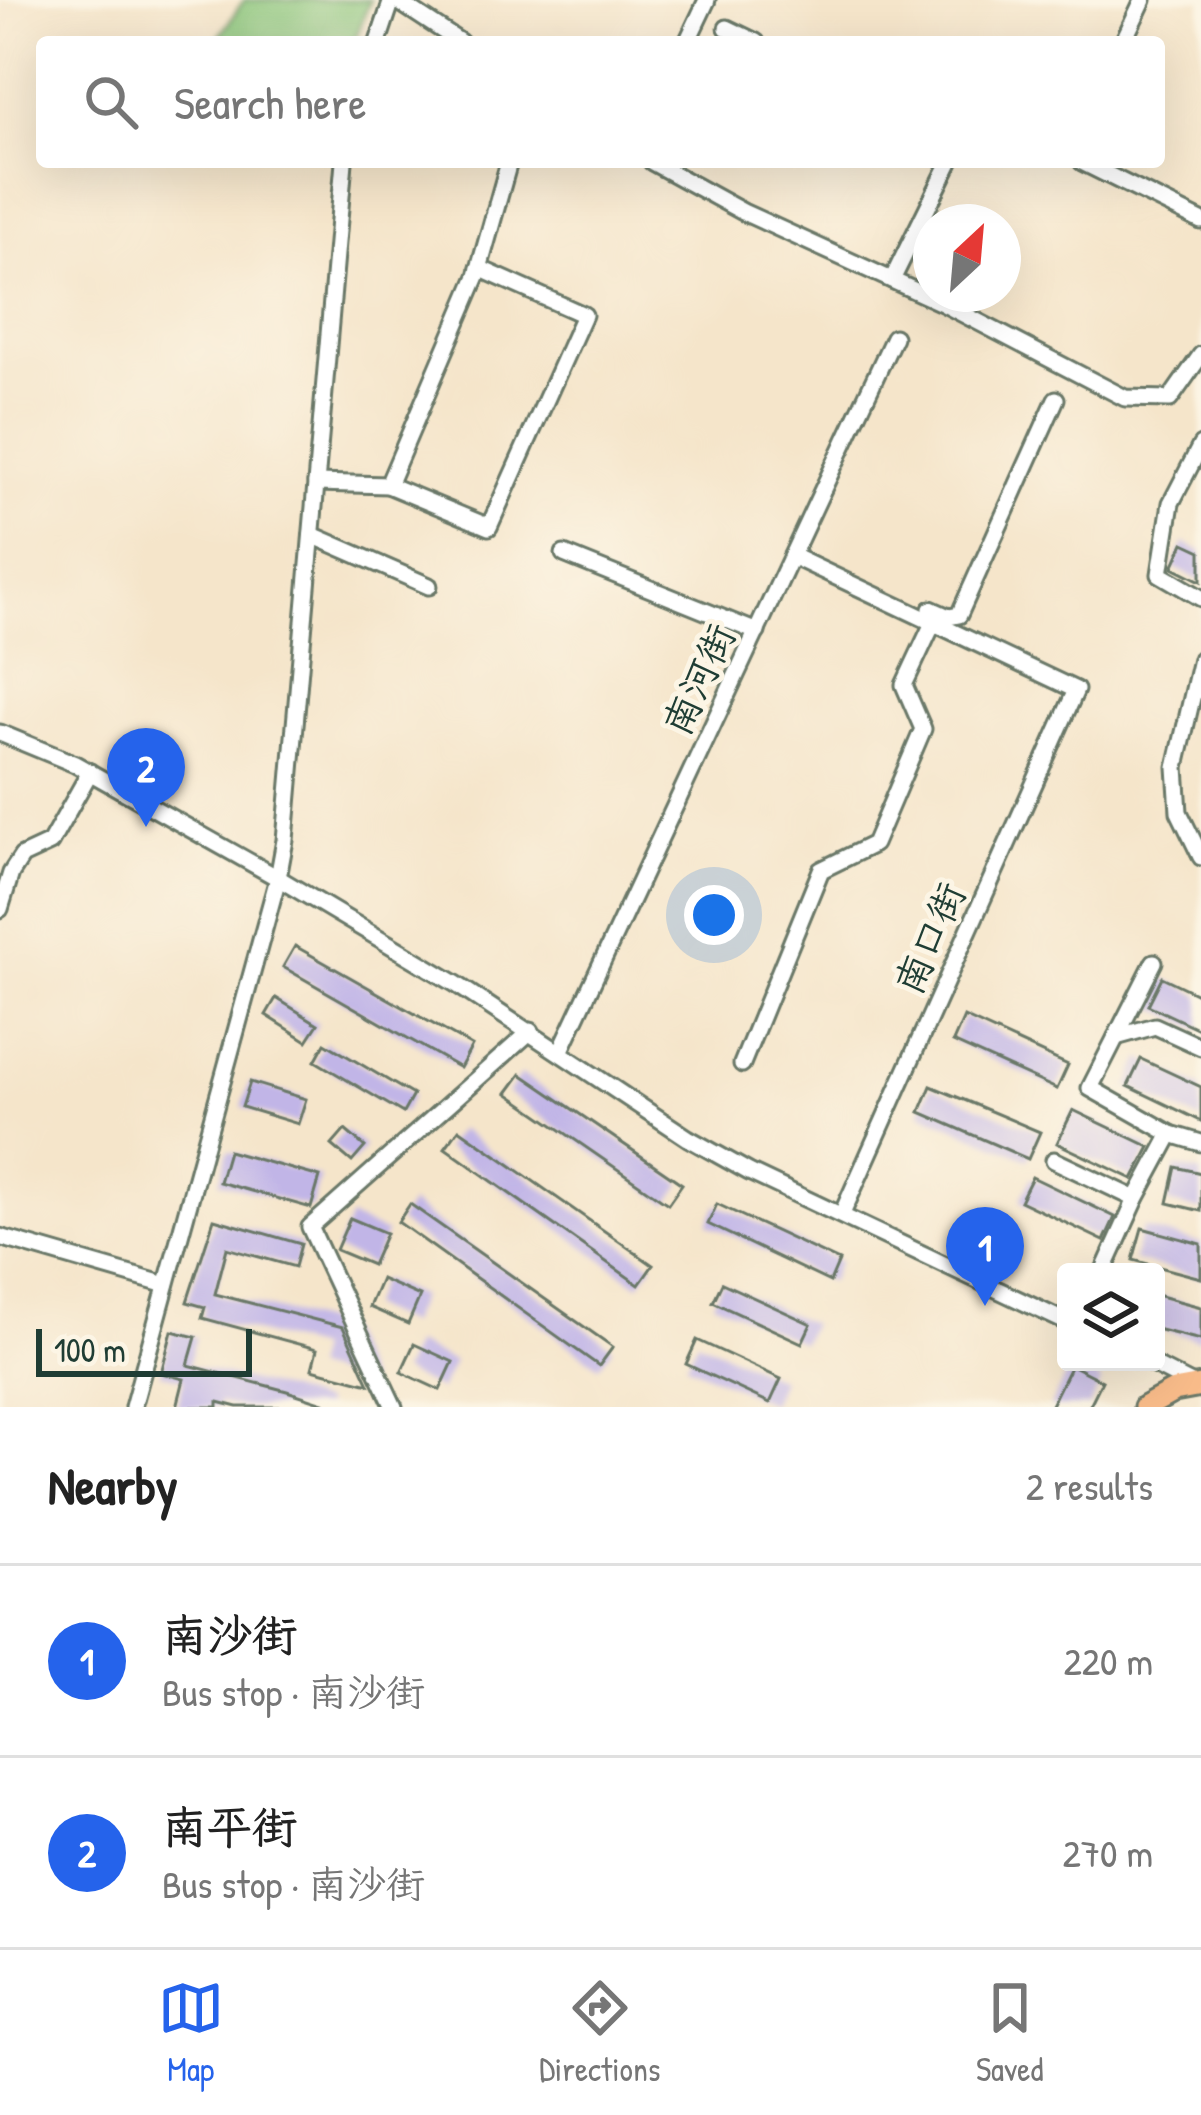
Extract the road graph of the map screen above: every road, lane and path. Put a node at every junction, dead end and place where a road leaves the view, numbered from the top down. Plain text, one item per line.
1 (394, 0) edge
2 (707, 0) edge
3 (1143, 0) edge
4 (727, 28) dead end
5 (380, 36) edge
6 (451, 36) edge
7 (690, 36) edge
8 (744, 36) edge
9 (1126, 36) edge
10 (343, 168) edge
11 (507, 168) edge
12 (663, 168) edge
13 (947, 168) edge
14 (1094, 168) edge
15 (1201, 221) edge
16 (479, 268) junction
17 (892, 280) junction
18 (894, 337) dead end
19 (1201, 355) edge
20 (1057, 398) dead end
21 (1201, 445) edge
22 (316, 483) junction
23 (388, 485) junction
24 (312, 535) junction
25 (563, 554) dead end
26 (791, 556) junction
27 (429, 586) dead end
28 (866, 590) junction
29 (1201, 598) edge
30 (934, 621) junction
31 (757, 632) junction
32 (1201, 659) edge
33 (0, 734) edge
34 (90, 772) junction
35 (1201, 857) edge
36 (6, 872) edge
37 (278, 878) junction
38 (0, 909) edge
39 (1154, 962) dead end
40 (531, 1031) junction
41 (1116, 1037) junction
42 (1201, 1047) edge
43 (560, 1050) junction
44 (742, 1064) dead end
45 (1171, 1134) junction
46 (1201, 1143) edge
47 (1054, 1160) dead end
48 (1136, 1199) junction
49 (842, 1214) junction
50 (0, 1237) edge
51 (1107, 1263) edge
52 (166, 1286) junction
53 (1057, 1318) edge
54 (1165, 1370) edge
55 (1200, 1387) edge
56 (133, 1407) edge
57 (394, 1407) edge
58 (1145, 1407) edge

1 - 5 street
1 - 6 street
2 - 7 street
3 - 9 street
4 - 8 street
10 - 22 street
11 - 16 street
12 - 17 street
13 - 17 street
14 - 15 street
16 - 23 street
16 - 23 street
17 - 19 street
18 - 26 street, 南河街
20 - 28 street
21 - 29 street
22 - 23 street
22 - 24 street
24 - 27 street
24 - 37 street
25 - 31 street
26 - 28 street
26 - 31 street, 南河街
28 - 30 street
30 - 44 street
30 - 49 street, 南口街
31 - 43 street, 南河街
32 - 35 street
33 - 34 street
34 - 36 street
34 - 37 street
36 - 38 street
37 - 40 street
37 - 52 street
39 - 41 street
40 - 43 street
40 - 57 street
41 - 42 street
41 - 45 street
43 - 49 street
45 - 46 street
45 - 48 street
47 - 48 street
48 - 51 street
49 - 53 street
50 - 52 street
52 - 56 street
54 - 55 street
55 - 58 main road

